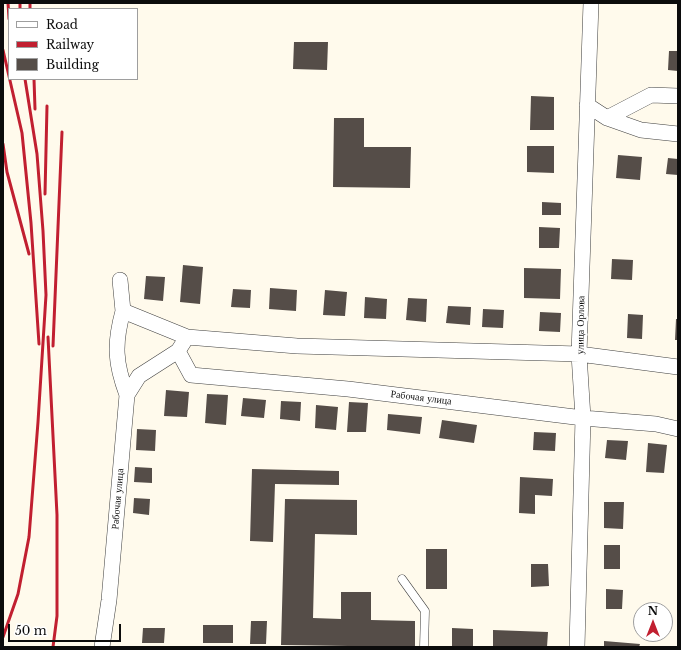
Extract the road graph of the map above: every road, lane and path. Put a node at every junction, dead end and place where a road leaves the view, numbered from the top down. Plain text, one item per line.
1 (591, 3) edge
2 (678, 96) edge
3 (587, 105) junction
4 (608, 118) junction
5 (678, 134) edge
6 (120, 280) dead end
7 (123, 311) junction
8 (187, 337) junction
9 (178, 351) junction
10 (580, 354) junction
11 (678, 367) edge
12 (127, 395) junction
13 (583, 418) junction
14 (678, 429) edge
15 (402, 579) dead end
16 (102, 647) edge
17 (424, 647) edge
18 (577, 647) edge

1 - 3 street, улица Орлова
2 - 4 street
3 - 4 street
3 - 10 street, улица Орлова
4 - 5 street
6 - 7 street
7 - 8 street
7 - 12 street
8 - 9 street, Рабочая улица
8 - 10 street
9 - 12 street, Рабочая улица
9 - 13 street, Рабочая улица
10 - 11 street
10 - 13 street, улица Орлова
12 - 16 street, Рабочая улица
13 - 14 street, Рабочая улица
13 - 18 street, улица Орлова
15 - 17 lane

